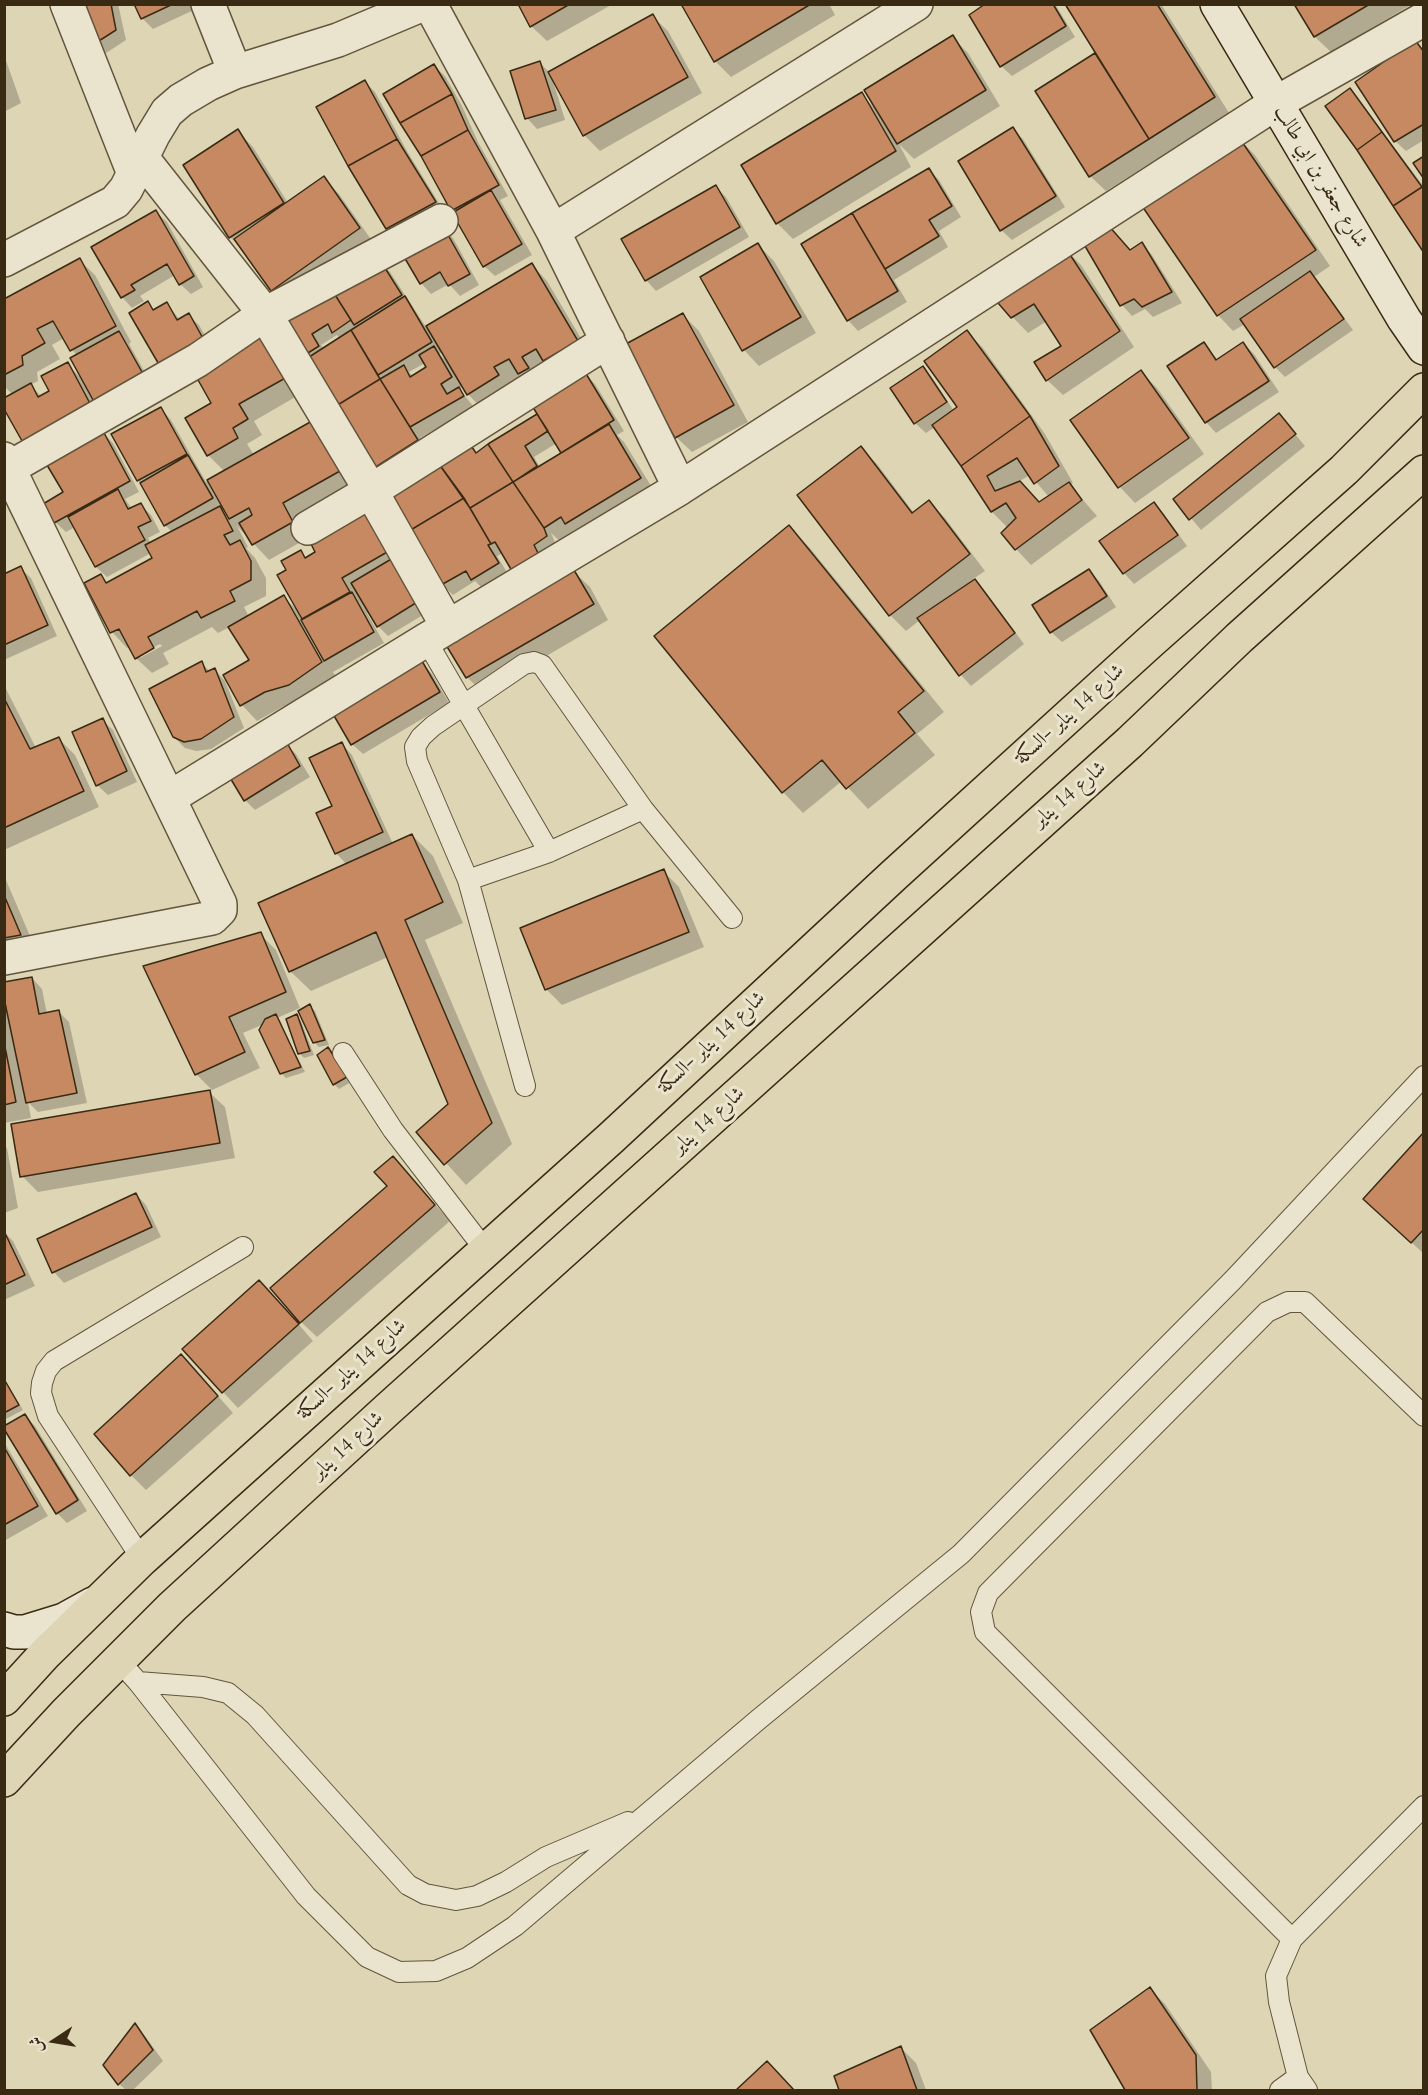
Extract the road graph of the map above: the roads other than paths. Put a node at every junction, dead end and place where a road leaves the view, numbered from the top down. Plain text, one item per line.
1 (67, 4) edge
2 (208, 4) edge
3 (916, 4) edge
4 (1217, 4) edge
5 (365, 16) edge
6 (1424, 19) edge
7 (235, 72) junction
8 (1276, 103) junction
9 (138, 166) junction
10 (441, 221) dead end
11 (553, 231) junction
12 (4, 260) edge
13 (265, 314) junction
14 (608, 341) junction
15 (1424, 348) edge
16 (1424, 390) edge
17 (7, 464) edge
18 (1424, 472) edge
19 (680, 488) junction
20 (371, 491) junction
21 (308, 528) dead end
22 (437, 633) junction
23 (464, 704) junction
24 (169, 798) junction
25 (643, 809) junction
26 (549, 852) junction
27 (468, 880) junction
28 (732, 918) dead end
29 (4, 958) edge
30 (343, 1053) dead end
31 (1424, 1076) edge
32 (525, 1086) dead end
33 (243, 1247) dead end
34 (486, 1251) junction
35 (1424, 1416) edge
36 (142, 1559) junction
37 (100, 1601) junction
38 (4, 1629) edge
39 (128, 1672) junction
40 (4, 1699) edge
41 (4, 1780) edge
42 (1424, 1806) edge
43 (646, 1814) junction
44 (1292, 1939) junction
45 (1303, 2084) edge
46 (1280, 2091) edge

1 - 9 street
2 - 7 street
3 - 11 street
4 - 8 street, شارع جعفر بن ابي طالب
5 - 7 street
5 - 11 street
6 - 8 street
7 - 9 street
8 - 15 street, شارع جعفر بن ابي طالب
8 - 19 street
9 - 12 street
9 - 13 street
10 - 13 street
11 - 14 street
13 - 17 street
13 - 20 street
14 - 19 street
14 - 20 street
16 - 34 highway, شارع 14 يناير -السكة
17 - 24 street
18 - 39 highway, شارع 14 يناير
19 - 22 street
20 - 21 street
20 - 22 street
22 - 23 lane
22 - 24 street
23 - 25 lane
23 - 26 lane
23 - 27 lane
24 - 29 street
25 - 26 lane
25 - 28 lane
26 - 27 lane
27 - 32 lane
30 - 34 lane
31 - 43 lane
33 - 36 lane
34 - 36 highway, شارع 14 يناير -السكة
35 - 44 lane
36 - 37 highway, شارع 14 يناير -السكة
37 - 38 street
37 - 40 highway, شارع 14 يناير -السكة
39 - 41 highway, شارع 14 يناير
39 - 43 lane
39 - 43 lane
42 - 44 lane
44 - 45 lane
45 - 46 lane

